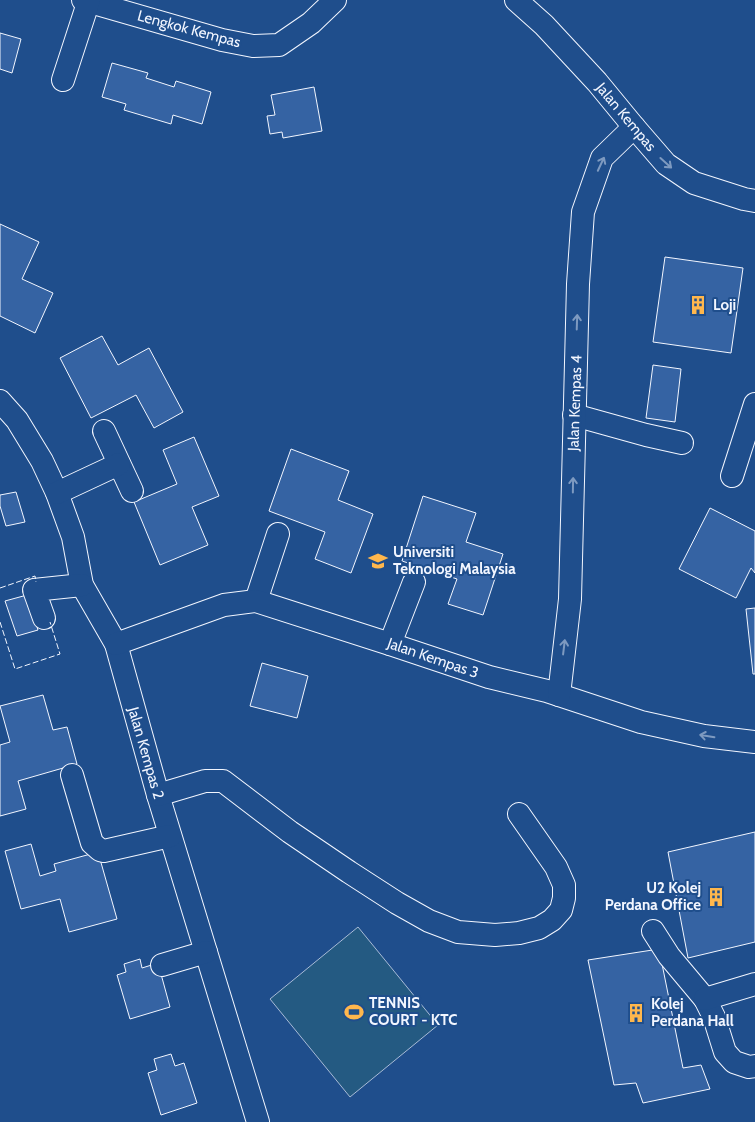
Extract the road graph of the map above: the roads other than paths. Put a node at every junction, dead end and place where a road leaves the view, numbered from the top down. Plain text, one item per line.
1 (335, 0) edge
2 (516, 0) edge
3 (87, 1) edge
4 (63, 80) dead end
5 (634, 127) junction
6 (755, 201) edge
7 (0, 401) edge
8 (755, 404) edge
9 (574, 415) junction
10 (104, 431) dead end
11 (682, 443) dead end
12 (119, 464) junction
13 (732, 476) dead end
14 (132, 491) dead end
15 (57, 493) junction
16 (278, 534) dead end
17 (414, 582) dead end
18 (82, 585) junction
19 (256, 601) junction
20 (44, 618) dead end
21 (116, 644) junction
22 (390, 644) junction
23 (559, 695) junction
24 (755, 742) edge
25 (72, 775) dead end
26 (158, 795) junction
27 (519, 814) dead end
28 (170, 836) junction
29 (653, 931) dead end
30 (206, 952) junction
31 (162, 965) dead end
32 (755, 984) edge
33 (705, 999) junction
34 (755, 1066) edge
35 (258, 1122) edge

1 - 3 street, Lengkok Kempas
2 - 5 street, Jalan Kempas
3 - 4 street, Lengkok Kempas
5 -> 6 street, Jalan Kempas
9 -> 5 street, Jalan Kempas 4
7 - 15 street, Jalan Kempas 2
8 - 13 street
9 - 11 street
23 -> 9 street, Jalan Kempas 4
10 - 12 street
12 - 14 street
12 - 15 street
15 - 18 street, Jalan Kempas 2
16 - 19 street
17 - 22 street
18 - 20 street
18 - 21 street, Jalan Kempas 2
19 - 21 street, Jalan Kempas 3
19 - 22 street, Jalan Kempas 3
21 - 26 street, Jalan Kempas 2
22 - 23 street, Jalan Kempas 3
24 -> 23 street, Jalan Kempas 3
25 - 28 street
26 - 27 street
26 - 28 street, Jalan Kempas 2
28 - 30 street, Jalan Kempas 2
29 - 33 street
30 - 31 street
30 - 35 street, Jalan Kempas 2
32 - 33 street
33 - 34 street

